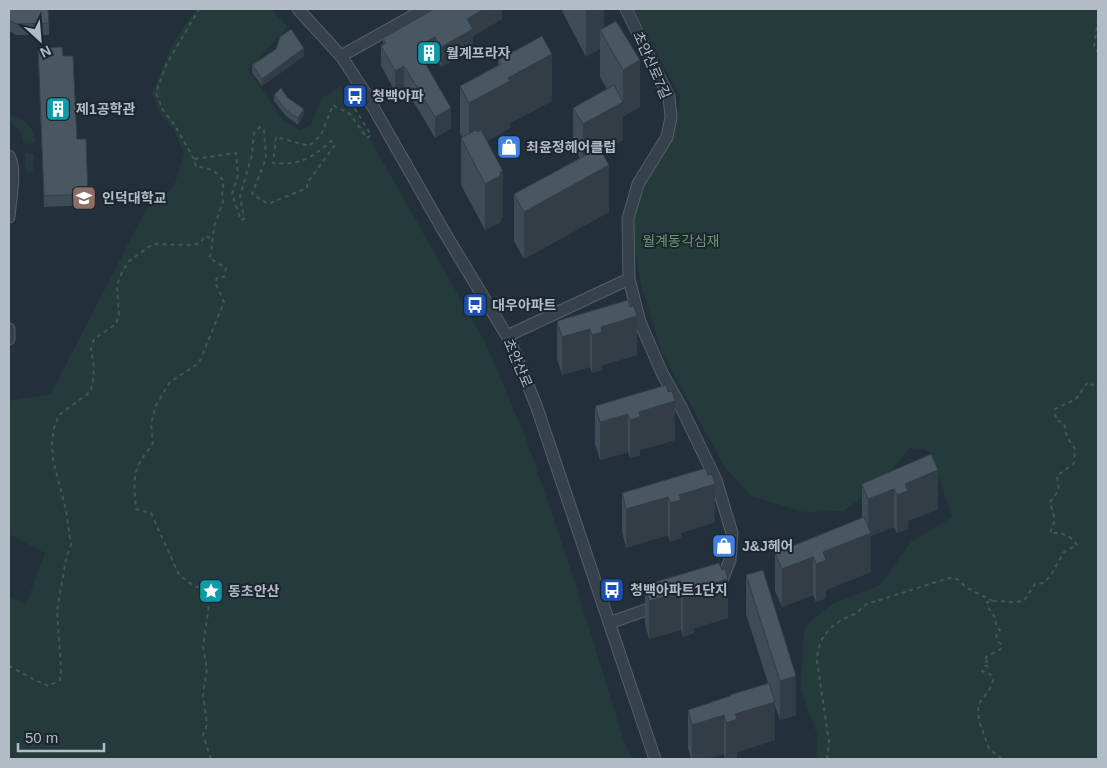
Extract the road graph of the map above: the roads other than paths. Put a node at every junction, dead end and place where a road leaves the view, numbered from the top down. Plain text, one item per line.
1 (298, 9) edge
2 (425, 9) edge
3 (626, 9) edge
4 (341, 56) junction
5 (10, 160) edge
6 (9, 217) edge
7 (629, 279) junction
8 (9, 329) edge
9 (507, 336) junction
10 (9, 339) edge
11 (711, 588) edge
12 (674, 600) edge
13 (609, 623) junction
14 (655, 759) edge

1 - 4 street, 초안산로
2 - 4 street
3 - 7 street, 초안산로7길
4 - 9 street, 초안산로
5 - 6 street
7 - 9 street
7 - 11 street, 초안산로7길
8 - 10 street
9 - 13 street, 초안산로
12 - 13 street
13 - 14 street, 초안산로

